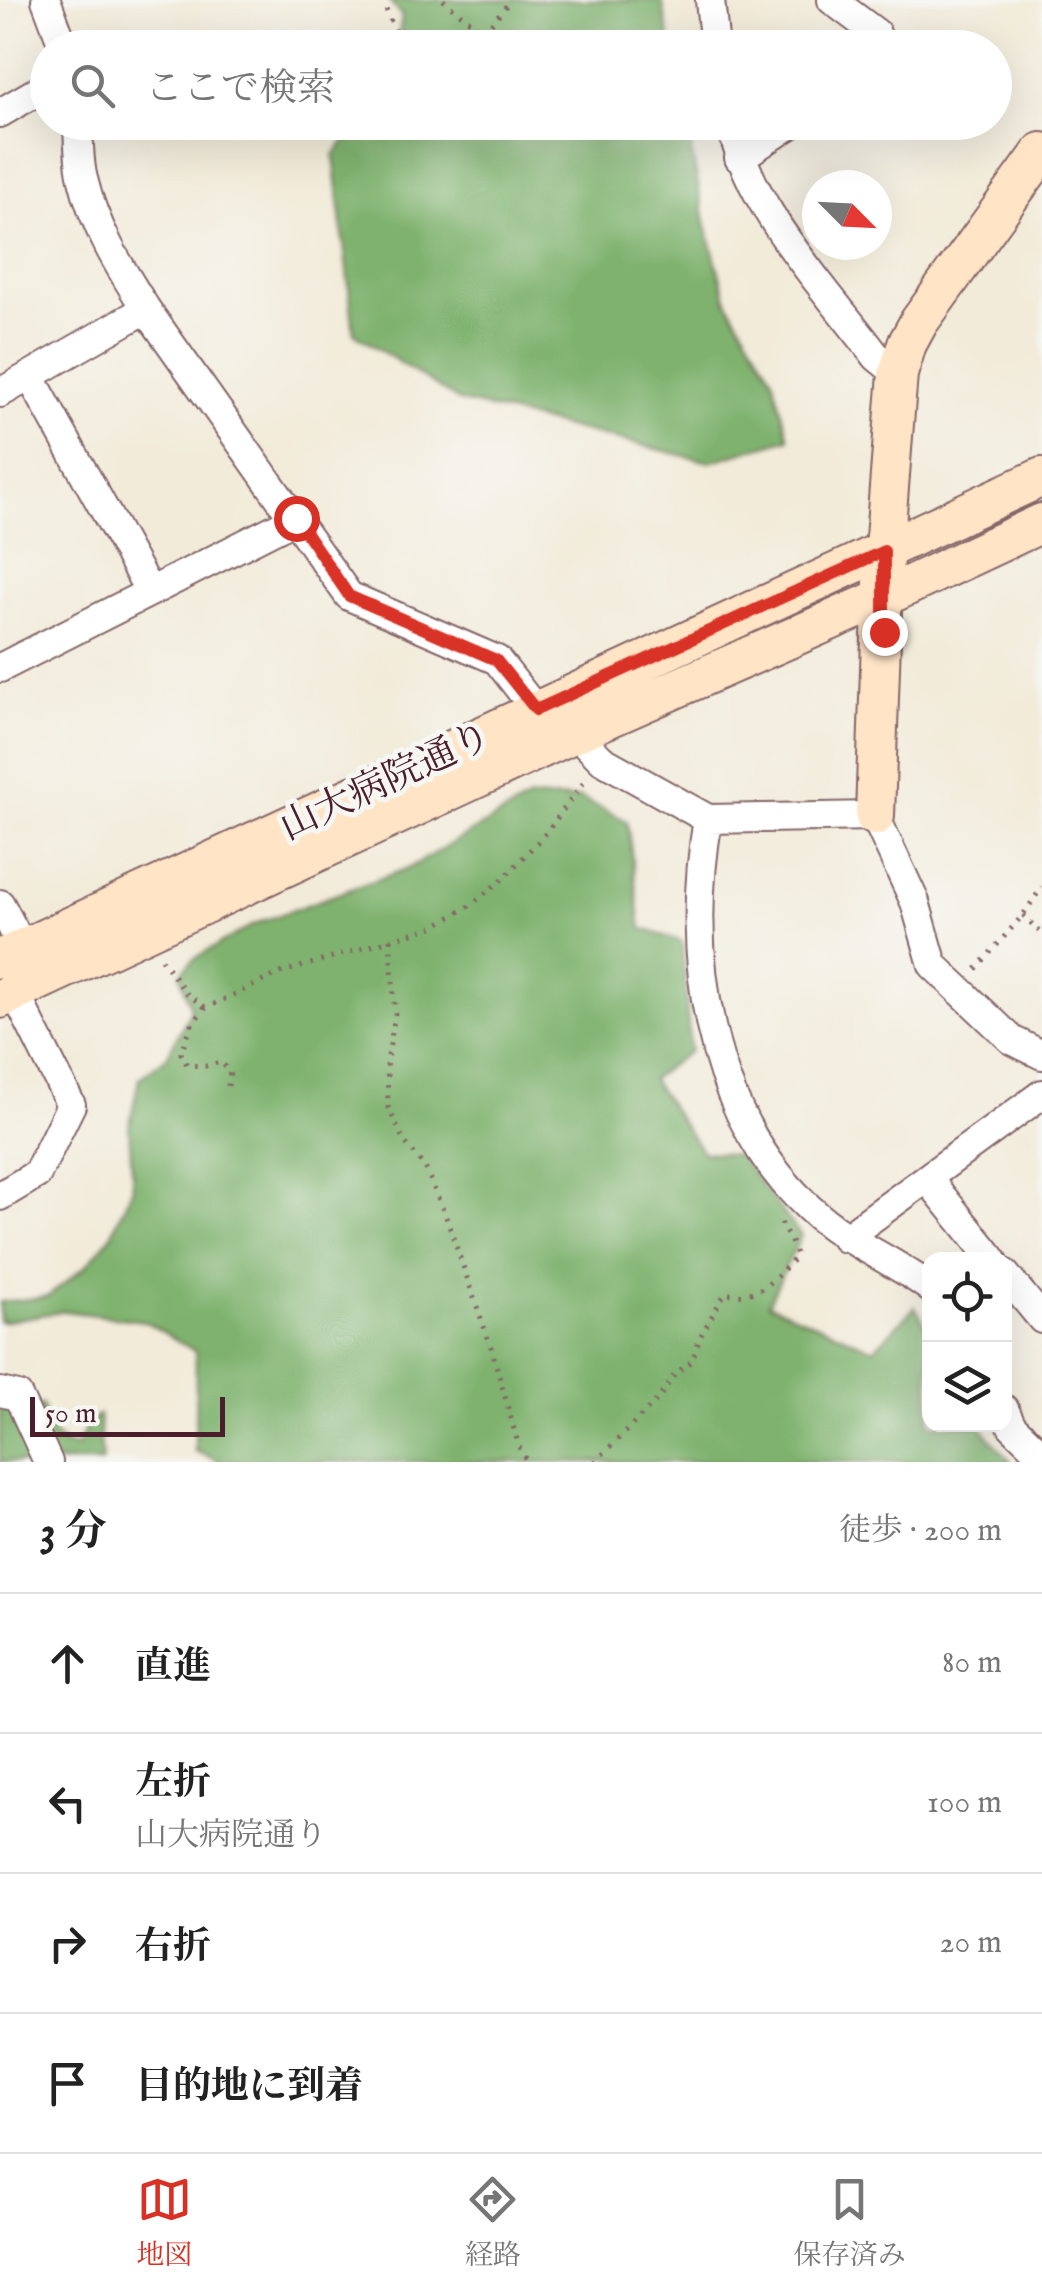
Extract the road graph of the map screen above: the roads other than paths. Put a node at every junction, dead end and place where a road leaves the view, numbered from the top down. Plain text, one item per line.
1 (46, 0) edge
2 (710, 0) edge
3 (832, 0) edge
4 (60, 30) edge
5 (713, 30) edge
6 (872, 30) edge
7 (30, 96) edge
8 (0, 113) edge
9 (78, 140) edge
10 (734, 140) edge
11 (766, 140) edge
12 (1042, 152) edge
13 (739, 158) junction
14 (146, 309) junction
15 (898, 374) junction
16 (30, 376) junction
17 (0, 393) edge
18 (1042, 477) edge
19 (296, 518) junction
20 (1042, 523) edge
21 (884, 551) junction
22 (150, 592) junction
23 (882, 598) junction
24 (0, 668) edge
25 (536, 710) junction
26 (574, 733) junction
27 (875, 816) junction
28 (708, 819) junction
29 (0, 904) edge
30 (9, 975) edge
31 (1042, 1056) edge
32 (1042, 1094) edge
33 (927, 1178) junction
34 (0, 1196) edge
35 (845, 1238) junction
36 (987, 1252) edge
37 (1012, 1282) edge
38 (922, 1283) edge
39 (1042, 1318) edge
40 (0, 1392) edge
41 (1012, 1426) edge
42 (1042, 1455) edge
43 (48, 1462) edge

1 - 4 street
2 - 5 street
3 - 6 street
7 - 8 street
9 - 14 street
10 - 13 street
11 - 13 street
12 - 15 street
13 - 15 street
14 - 16 street
14 - 19 street
15 - 21 street
16 - 17 street
16 - 22 street
18 - 21 street, 山大病院通り
19 - 22 street
19 - 25 street
20 - 23 street, 山大病院通り
21 - 23 street
21 - 25 street, 山大病院通り
22 - 24 street
23 - 26 street, 山大病院通り
23 - 27 street
25 - 30 street, 山大病院通り
26 - 28 street
26 - 30 street, 山大病院通り
27 - 28 street
27 - 31 street
28 - 35 street
29 - 30 street
30 - 34 street
32 - 33 street
33 - 35 street
33 - 36 street
35 - 38 street
37 - 39 street
40 - 43 street
41 - 42 street

